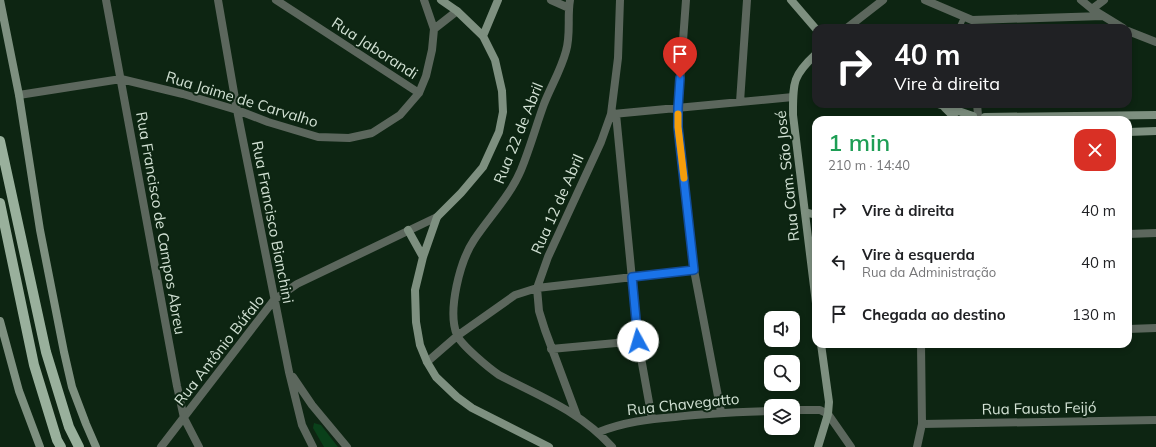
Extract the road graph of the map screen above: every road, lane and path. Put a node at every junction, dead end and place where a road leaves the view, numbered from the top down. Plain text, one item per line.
1 (0, 0) edge
2 (106, 0) edge
3 (218, 0) edge
4 (276, 0) edge
5 (424, 0) edge
6 (441, 0) edge
7 (498, 0) edge
8 (551, 0) edge
9 (620, 0) edge
10 (686, 0) edge
11 (747, 0) edge
12 (791, 0) edge
13 (883, 0) edge
14 (925, 0) edge
15 (1081, 0) edge
16 (1104, 0) edge
17 (935, 2) edge
18 (570, 4) edge
19 (1092, 10) junction
20 (457, 11) junction
21 (1103, 16) junction
22 (970, 22) edge
23 (812, 24) edge
24 (852, 24) edge
25 (1116, 24) edge
26 (434, 29) junction
27 (1132, 33) edge
28 (483, 36) junction
29 (1156, 42) edge
30 (812, 58) edge
31 (121, 80) junction
32 (419, 93) junction
33 (18, 95) junction
34 (793, 97) junction
35 (740, 102) junction
36 (678, 108) junction
37 (943, 108) edge
38 (949, 108) edge
39 (237, 110) junction
40 (614, 114) junction
41 (1156, 115) edge
42 (952, 116) edge
43 (972, 116) edge
44 (1097, 116) edge
45 (1132, 132) edge
46 (1156, 132) edge
47 (0, 141) edge
48 (0, 203) edge
49 (805, 212) junction
50 (812, 214) edge
51 (437, 217) junction
52 (408, 230) junction
53 (1156, 233) edge
54 (1132, 234) edge
55 (423, 257) junction
56 (694, 270) junction
57 (812, 270) edge
58 (632, 277) junction
59 (537, 288) junction
60 (274, 300) junction
61 (0, 321) edge
62 (1156, 328) edge
63 (1132, 329) edge
64 (457, 336) junction
65 (638, 341) junction
66 (822, 348) edge
67 (921, 348) edge
68 (551, 349) junction
69 (427, 362) junction
70 (289, 372) junction
71 (764, 410) edge
72 (800, 410) edge
73 (721, 412) junction
74 (828, 414) junction
75 (577, 416) junction
76 (184, 418) junction
77 (652, 419) junction
78 (1156, 420) edge
79 (922, 424) junction
80 (599, 432) junction
81 (40, 447) edge
82 (61, 447) edge
83 (79, 447) edge
84 (96, 447) edge
85 (161, 447) edge
86 (199, 447) edge
87 (312, 447) edge
88 (347, 447) edge
89 (549, 447) edge
90 (612, 447) edge
91 (818, 447) edge
92 (851, 447) edge
93 (917, 447) edge

1 - 33 main road
2 - 31 street, Rua Francisco de Campos Abreu
3 - 39 street, Rua Francisco Bianchini
4 - 32 street, Rua Jaborandi
5 - 26 street, Rua Jaime de Carvalho
6 - 20 main road
7 - 28 main road
8 - 18 street
9 - 40 street, Rua 12 de Abril
10 - 36 street
11 - 35 street
12 - 23 main road
13 - 24 street
14 - 17 street
15 - 19 street
16 - 19 street
17 - 22 street
18 - 64 street, Rua 22 de Abril
19 - 21 street
20 - 26 street
20 - 28 main road
21 - 22 street
21 - 25 street
26 - 32 street, Rua Jaime de Carvalho
27 - 29 street
28 - 51 main road
30 - 34 main road, Rua Cam. São José
31 - 33 street, Rua Jaime de Carvalho
31 - 39 street, Rua Jaime de Carvalho
31 - 76 street, Rua Francisco de Campos Abreu
32 - 39 street, Rua Jaime de Carvalho
33 - 84 main road
34 - 35 street
34 - 49 main road, Rua Cam. São José
35 - 36 street
36 - 40 street
36 - 56 street
37 - 42 main road
38 - 43 main road
39 - 60 street, Rua Francisco Bianchini
40 - 58 street
40 - 59 street, Rua 12 de Abril
41 - 44 main road
45 - 46 main road
47 - 83 main road
48 - 82 main road
49 - 50 main road
49 - 57 main road, Rua Cam. São José
51 - 52 street, Rua Antônio Búfalo
51 - 55 main road
52 - 55 main road
52 - 60 street, Rua Antônio Búfalo
53 - 54 street
55 - 69 main road
56 - 58 street
56 - 73 street
58 - 59 street
58 - 65 street
59 - 64 street
59 - 68 street, Rua 12 de Abril
60 - 70 street, Rua Francisco Bianchini
60 - 76 street, Rua Antônio Búfalo
61 - 81 main road
62 - 63 street
64 - 69 street
64 - 75 street
65 - 68 street
65 - 77 street
66 - 74 main road
67 - 79 street
68 - 75 street, Rua 12 de Abril
69 - 89 main road
70 - 87 street, Rua Francisco Bianchini
70 - 88 street
71 - 73 street, Rua Chavegatto
72 - 74 street
73 - 77 street, Rua Chavegatto
74 - 91 main road
74 - 92 street
75 - 80 street
76 - 85 street, Rua Antônio Búfalo
76 - 86 street, Rua Francisco de Campos Abreu
77 - 80 street, Rua Chavegatto
78 - 79 street, Rua Fausto Feijó
79 - 93 street
80 - 90 street

